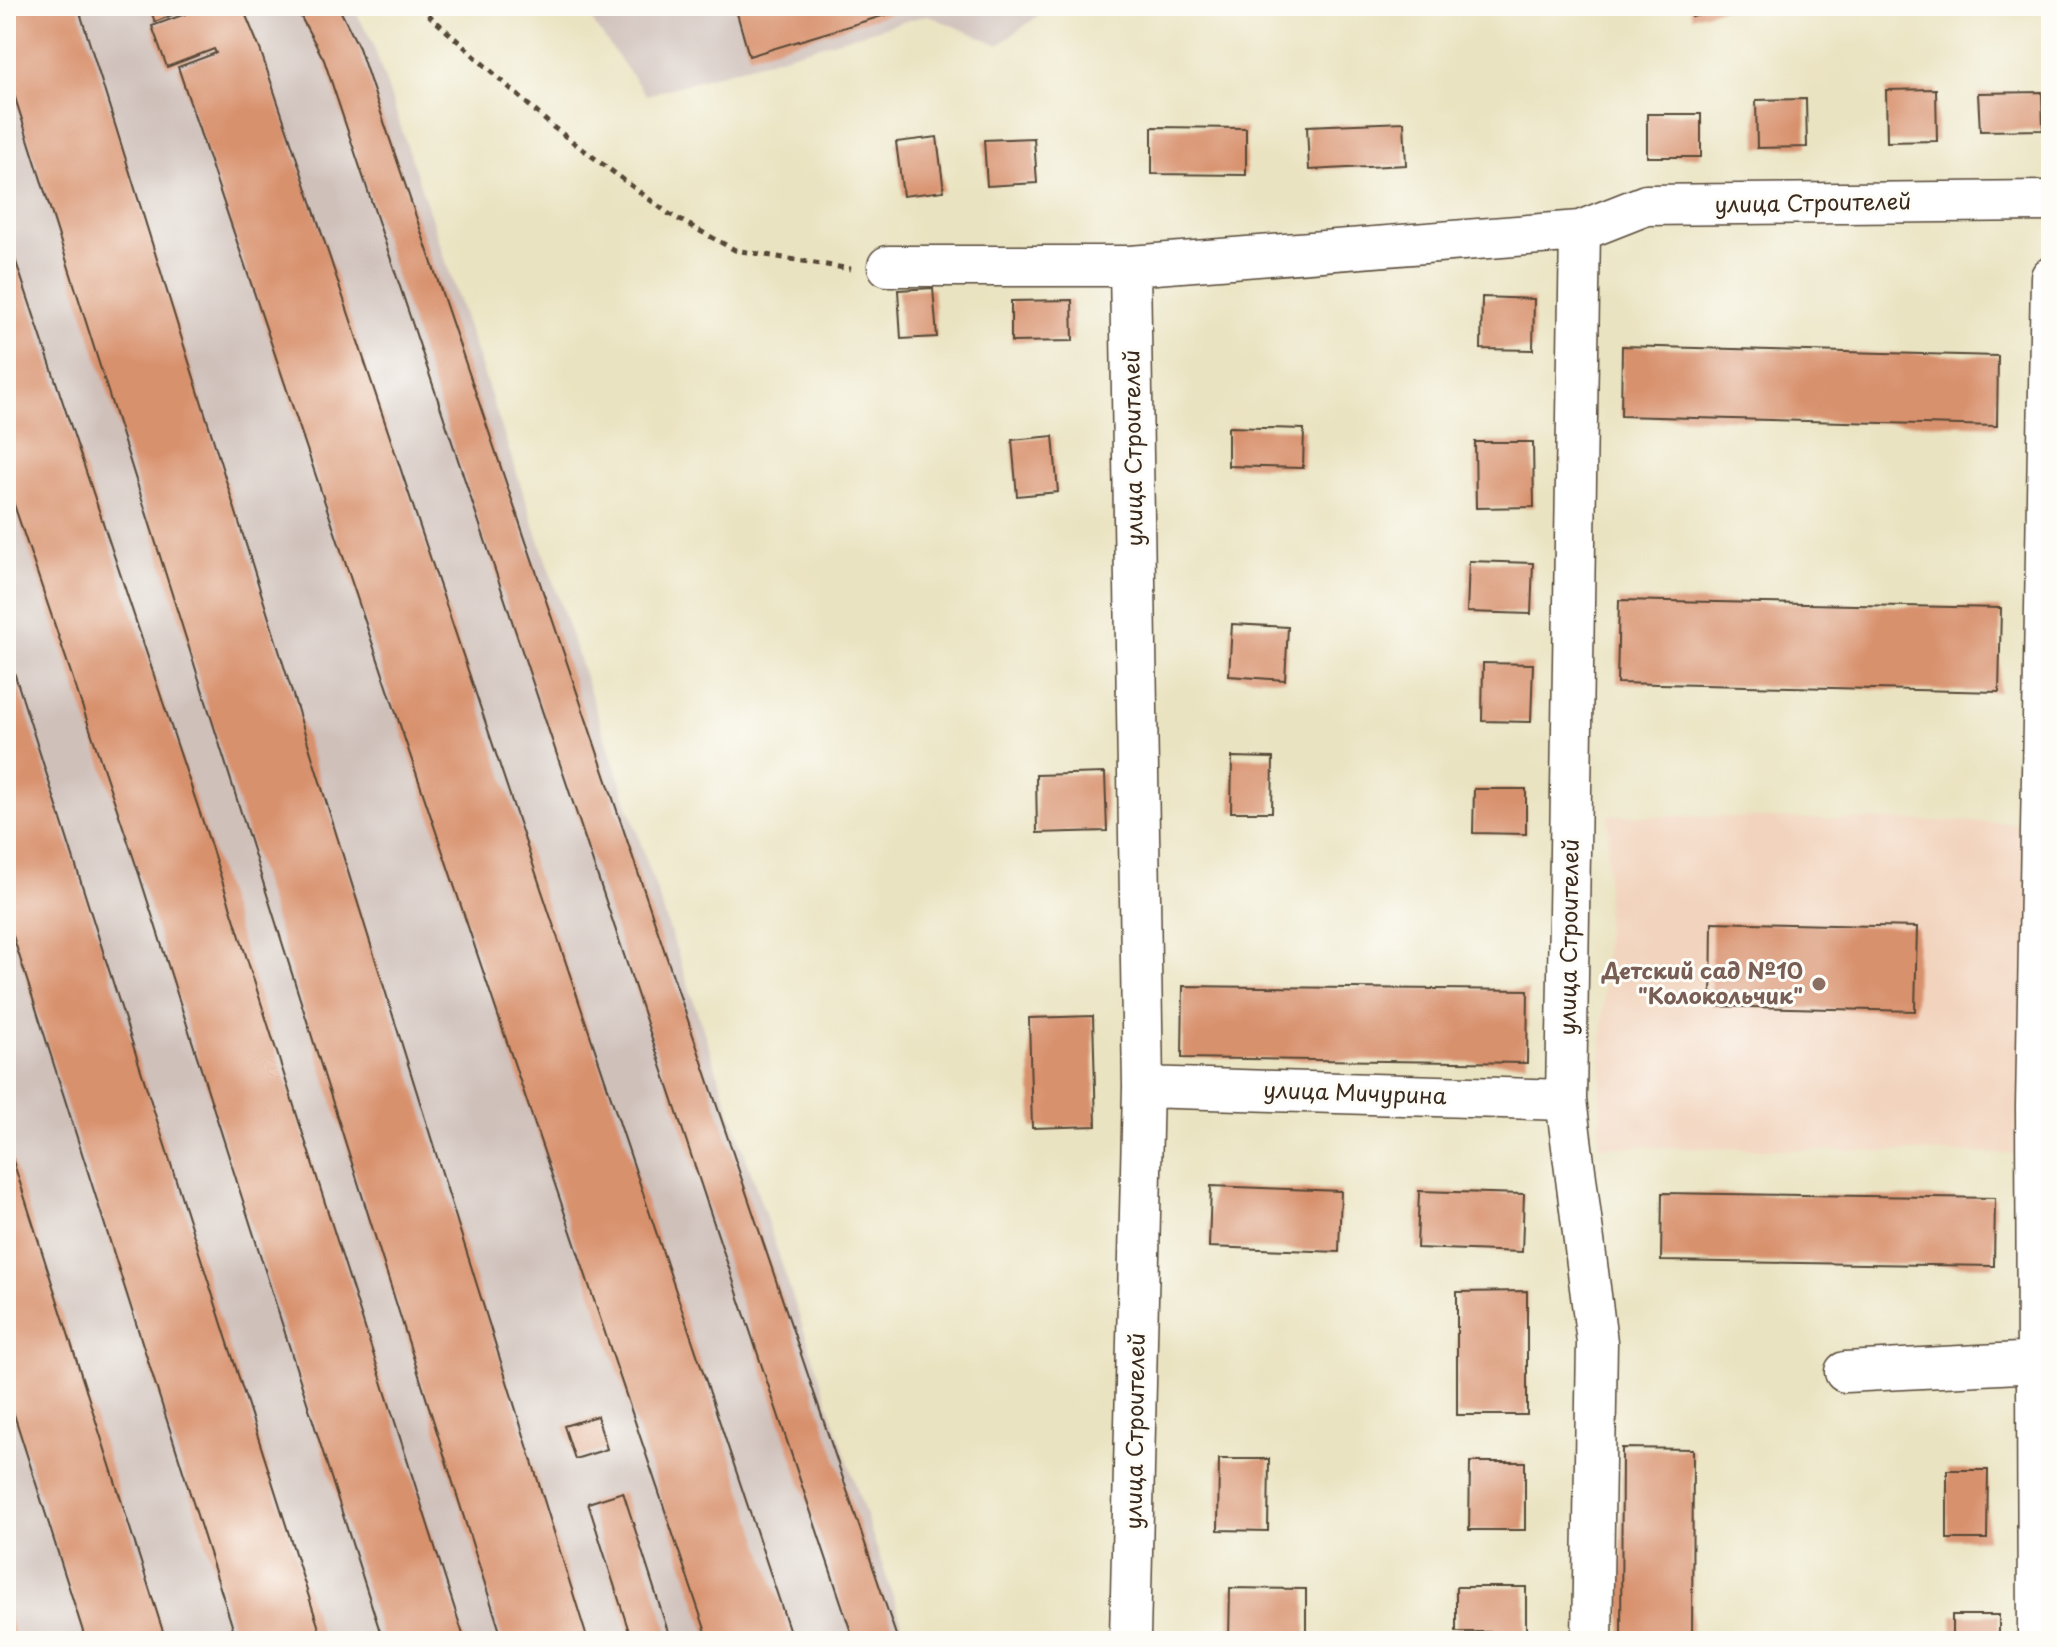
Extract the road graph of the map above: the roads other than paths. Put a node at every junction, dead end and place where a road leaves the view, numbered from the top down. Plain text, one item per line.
1 (2051, 201) edge
2 (1580, 231) junction
3 (888, 266) road end
4 (1130, 266) junction
5 (2051, 277) edge
6 (1143, 1087) junction
7 (1566, 1100) junction
8 (2044, 1107) edge
9 (2038, 1362) junction
10 (1845, 1372) dead end
11 (1130, 1637) dead end
12 (1592, 1641) edge
13 (2038, 1641) edge

1 - 2 street, улица Строителей
2 - 4 street, улица Строителей
2 - 7 street, улица Строителей
3 - 4 street, улица Строителей
4 - 6 street, улица Строителей
5 - 8 street
6 - 7 street, улица Мичурина
6 - 11 street, улица Строителей
7 - 12 street, улица Строителей
8 - 9 street
9 - 10 street
9 - 13 street

